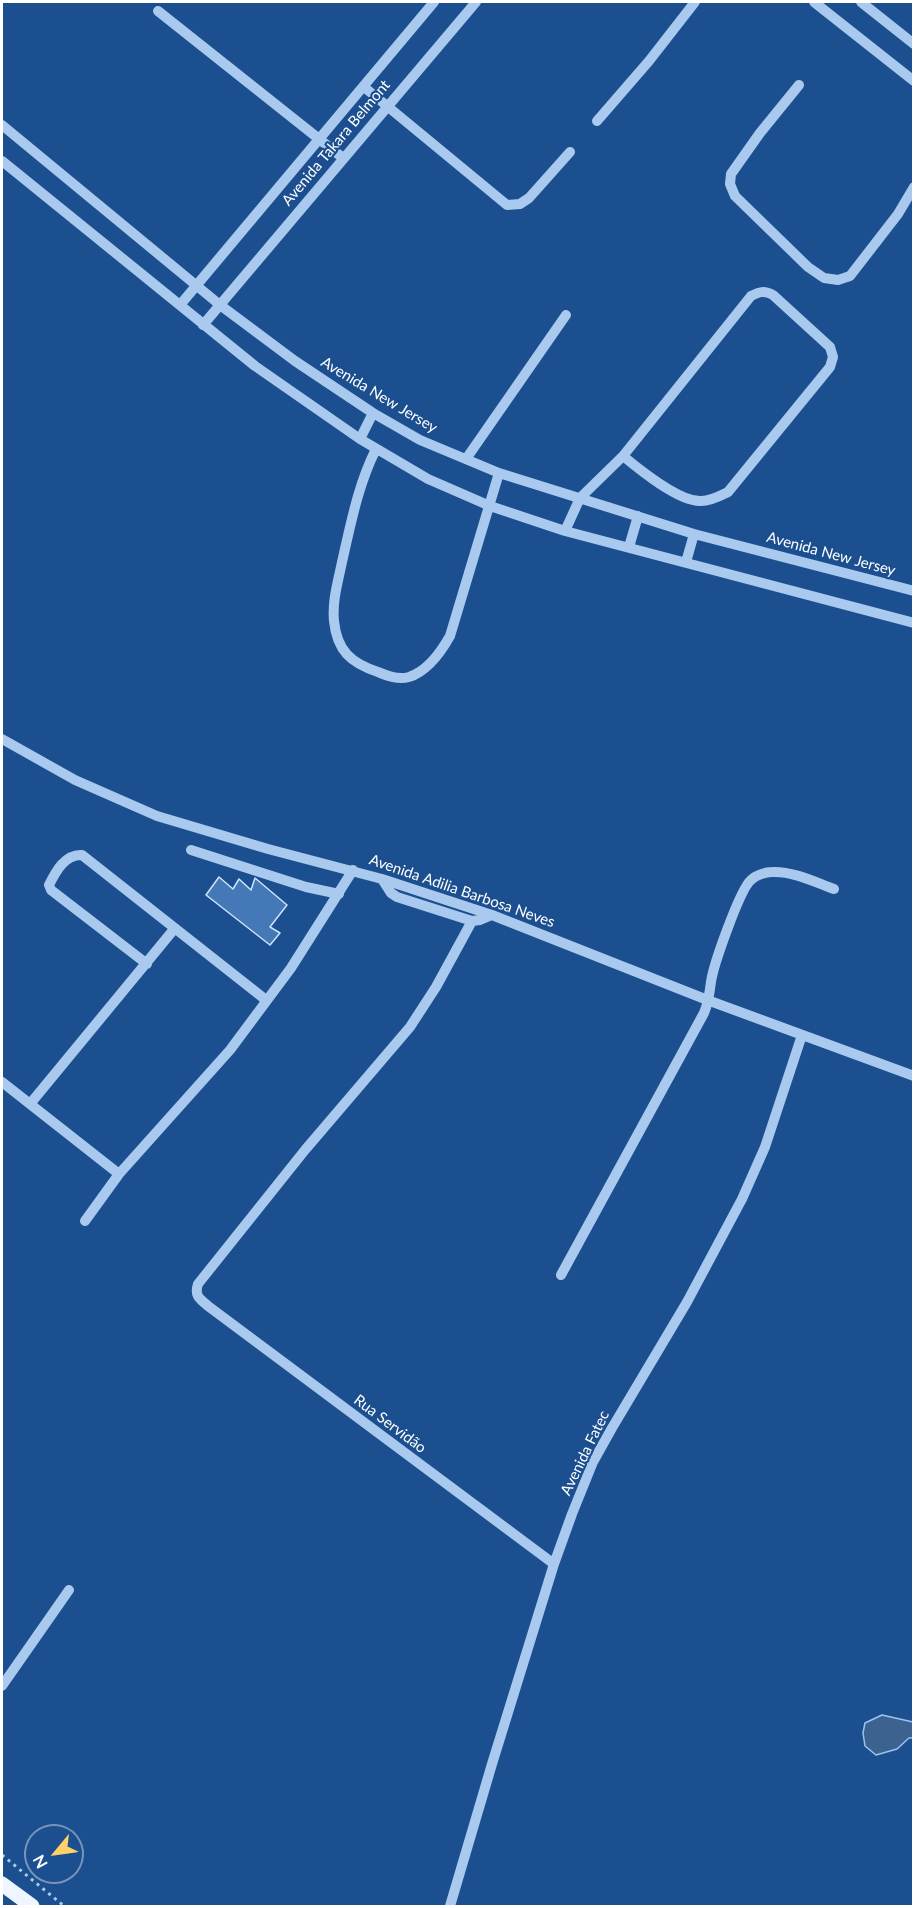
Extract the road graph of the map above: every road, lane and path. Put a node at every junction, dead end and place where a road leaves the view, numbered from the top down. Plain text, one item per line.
1 (434, 2) edge
2 (476, 2) edge
3 (695, 2) edge
4 (814, 2) edge
5 (861, 2) edge
6 (158, 11) dead end
7 (914, 44) edge
8 (914, 81) edge
9 (799, 85) dead end
10 (364, 87) junction
11 (387, 107) junction
12 (597, 121) dead end
13 (2, 125) edge
14 (320, 140) junction
15 (570, 152) dead end
16 (343, 158) junction
17 (2, 161) edge
18 (914, 187) edge
19 (197, 285) junction
20 (180, 305) junction
21 (220, 305) junction
22 (566, 315) dead end
23 (203, 325) junction
24 (373, 413) junction
25 (360, 439) junction
26 (376, 449) junction
27 (623, 456) junction
28 (466, 459) junction
29 (499, 473) junction
30 (580, 498) junction
31 (490, 506) junction
32 (638, 516) junction
33 (565, 531) junction
34 (694, 534) junction
35 (629, 548) junction
36 (686, 562) junction
37 (914, 591) edge
38 (914, 623) edge
39 (2, 739) edge
40 (190, 850) dead end
41 (353, 870) junction
42 (382, 879) junction
43 (834, 889) dead end
44 (339, 894) junction
45 (492, 915) junction
46 (472, 921) junction
47 (175, 928) junction
48 (147, 964) junction
49 (266, 1000) junction
50 (710, 1000) junction
51 (802, 1035) junction
52 (914, 1076) edge
53 (2, 1082) edge
54 (30, 1104) junction
55 (119, 1174) junction
56 (85, 1221) dead end
57 (561, 1275) dead end
58 (554, 1564) junction
59 (69, 1590) dead end
60 (2, 1686) edge
61 (2, 1855) edge
62 (2, 1884) edge
63 (32, 1906) edge
64 (64, 1906) edge
65 (450, 1906) edge

1 - 10 street, Avenida Takara Belmont
2 - 11 street, Avenida Takara Belmont
3 - 12 street
4 - 8 street
5 - 7 street
6 - 14 street
9 - 18 street
10 - 11 street
10 - 14 street, Avenida Takara Belmont
11 - 15 street
11 - 16 street, Avenida Takara Belmont
13 - 19 street, Avenida New Jersey
14 - 16 street
14 - 19 street, Avenida Takara Belmont
16 - 21 street, Avenida Takara Belmont
17 - 20 street
19 - 20 street, Avenida Takara Belmont
19 - 21 street, Avenida New Jersey
20 - 23 street
21 - 23 street, Avenida Takara Belmont
21 - 24 street, Avenida New Jersey
22 - 28 street
23 - 25 street
24 - 25 street
24 - 28 street, Avenida New Jersey
25 - 26 street
26 - 31 street
26 - 31 street
27 - 27 street
27 - 30 street
28 - 29 street, Avenida New Jersey
29 - 30 street, Avenida New Jersey
29 - 31 street
30 - 32 street, Avenida New Jersey
30 - 33 street
31 - 33 street
32 - 34 street, Avenida New Jersey
32 - 35 street
33 - 35 street
34 - 36 street
34 - 37 street, Avenida New Jersey
35 - 36 street
36 - 38 street
39 - 41 street, Avenida Adilia Barbosa Neves
40 - 44 street
41 - 42 street, Avenida Adilia Barbosa Neves
41 - 44 street
42 - 45 street, Avenida Adilia Barbosa Neves
42 - 46 street
43 - 50 street
44 - 49 street
45 - 46 street
45 - 50 street, Avenida Adilia Barbosa Neves
46 - 58 street, Rua Servidão
47 - 48 street
47 - 48 street
47 - 49 street
48 - 54 street
49 - 55 street
50 - 51 street, Avenida Adilia Barbosa Neves
50 - 57 street
51 - 52 street, Avenida Adilia Barbosa Neves
51 - 58 street, Avenida Fatec
53 - 54 street
54 - 55 street
55 - 56 street
58 - 65 street, Avenida Fatec
59 - 60 street
61 - 64 path
62 - 63 main road

